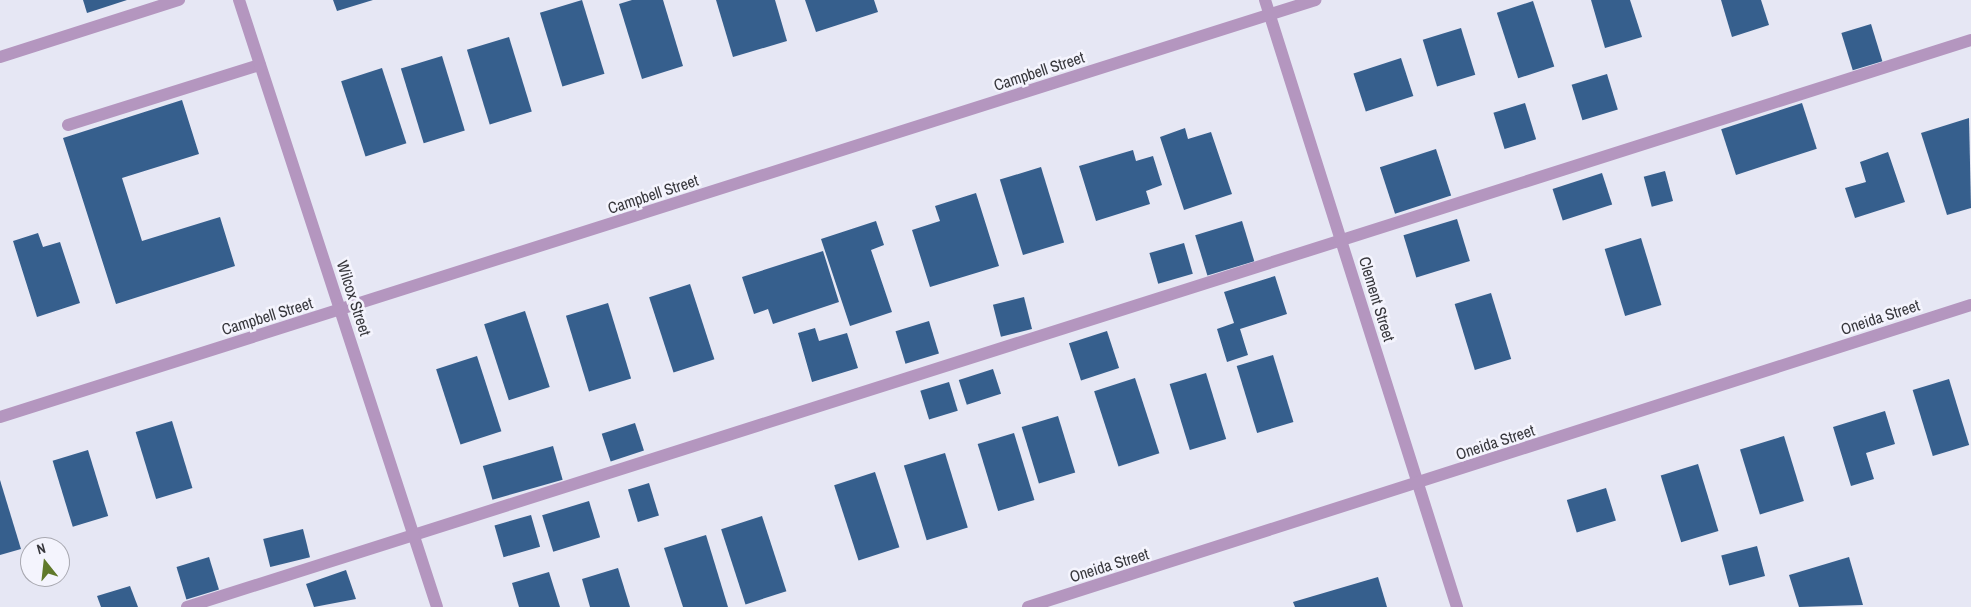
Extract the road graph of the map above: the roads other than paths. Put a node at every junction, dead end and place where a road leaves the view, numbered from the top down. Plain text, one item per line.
1 (179, 0) edge
2 (239, 0) edge
3 (1266, 0) edge
4 (1316, 0) edge
5 (1270, 14) junction
6 (1971, 40) edge
7 (0, 57) edge
8 (260, 65) junction
9 (68, 125) dead end
10 (1341, 239) junction
11 (1971, 305) edge
12 (340, 310) junction
13 (0, 417) edge
14 (1418, 484) junction
15 (414, 535) junction
16 (187, 607) edge
17 (437, 607) edge
18 (1028, 607) edge
19 (1457, 607) edge

1 - 7 street
2 - 8 street, Wilcox Street
3 - 5 street, Clement Street
4 - 5 street, Campbell Street
5 - 10 street, Clement Street
5 - 12 street, Campbell Street
6 - 10 street
8 - 9 street
8 - 12 street, Wilcox Street
10 - 14 street, Clement Street
10 - 15 street
11 - 14 street, Oneida Street
12 - 13 street, Campbell Street
12 - 15 street, Wilcox Street
14 - 18 street, Oneida Street
14 - 19 street, Clement Street
15 - 16 street
15 - 17 street, Wilcox Street

